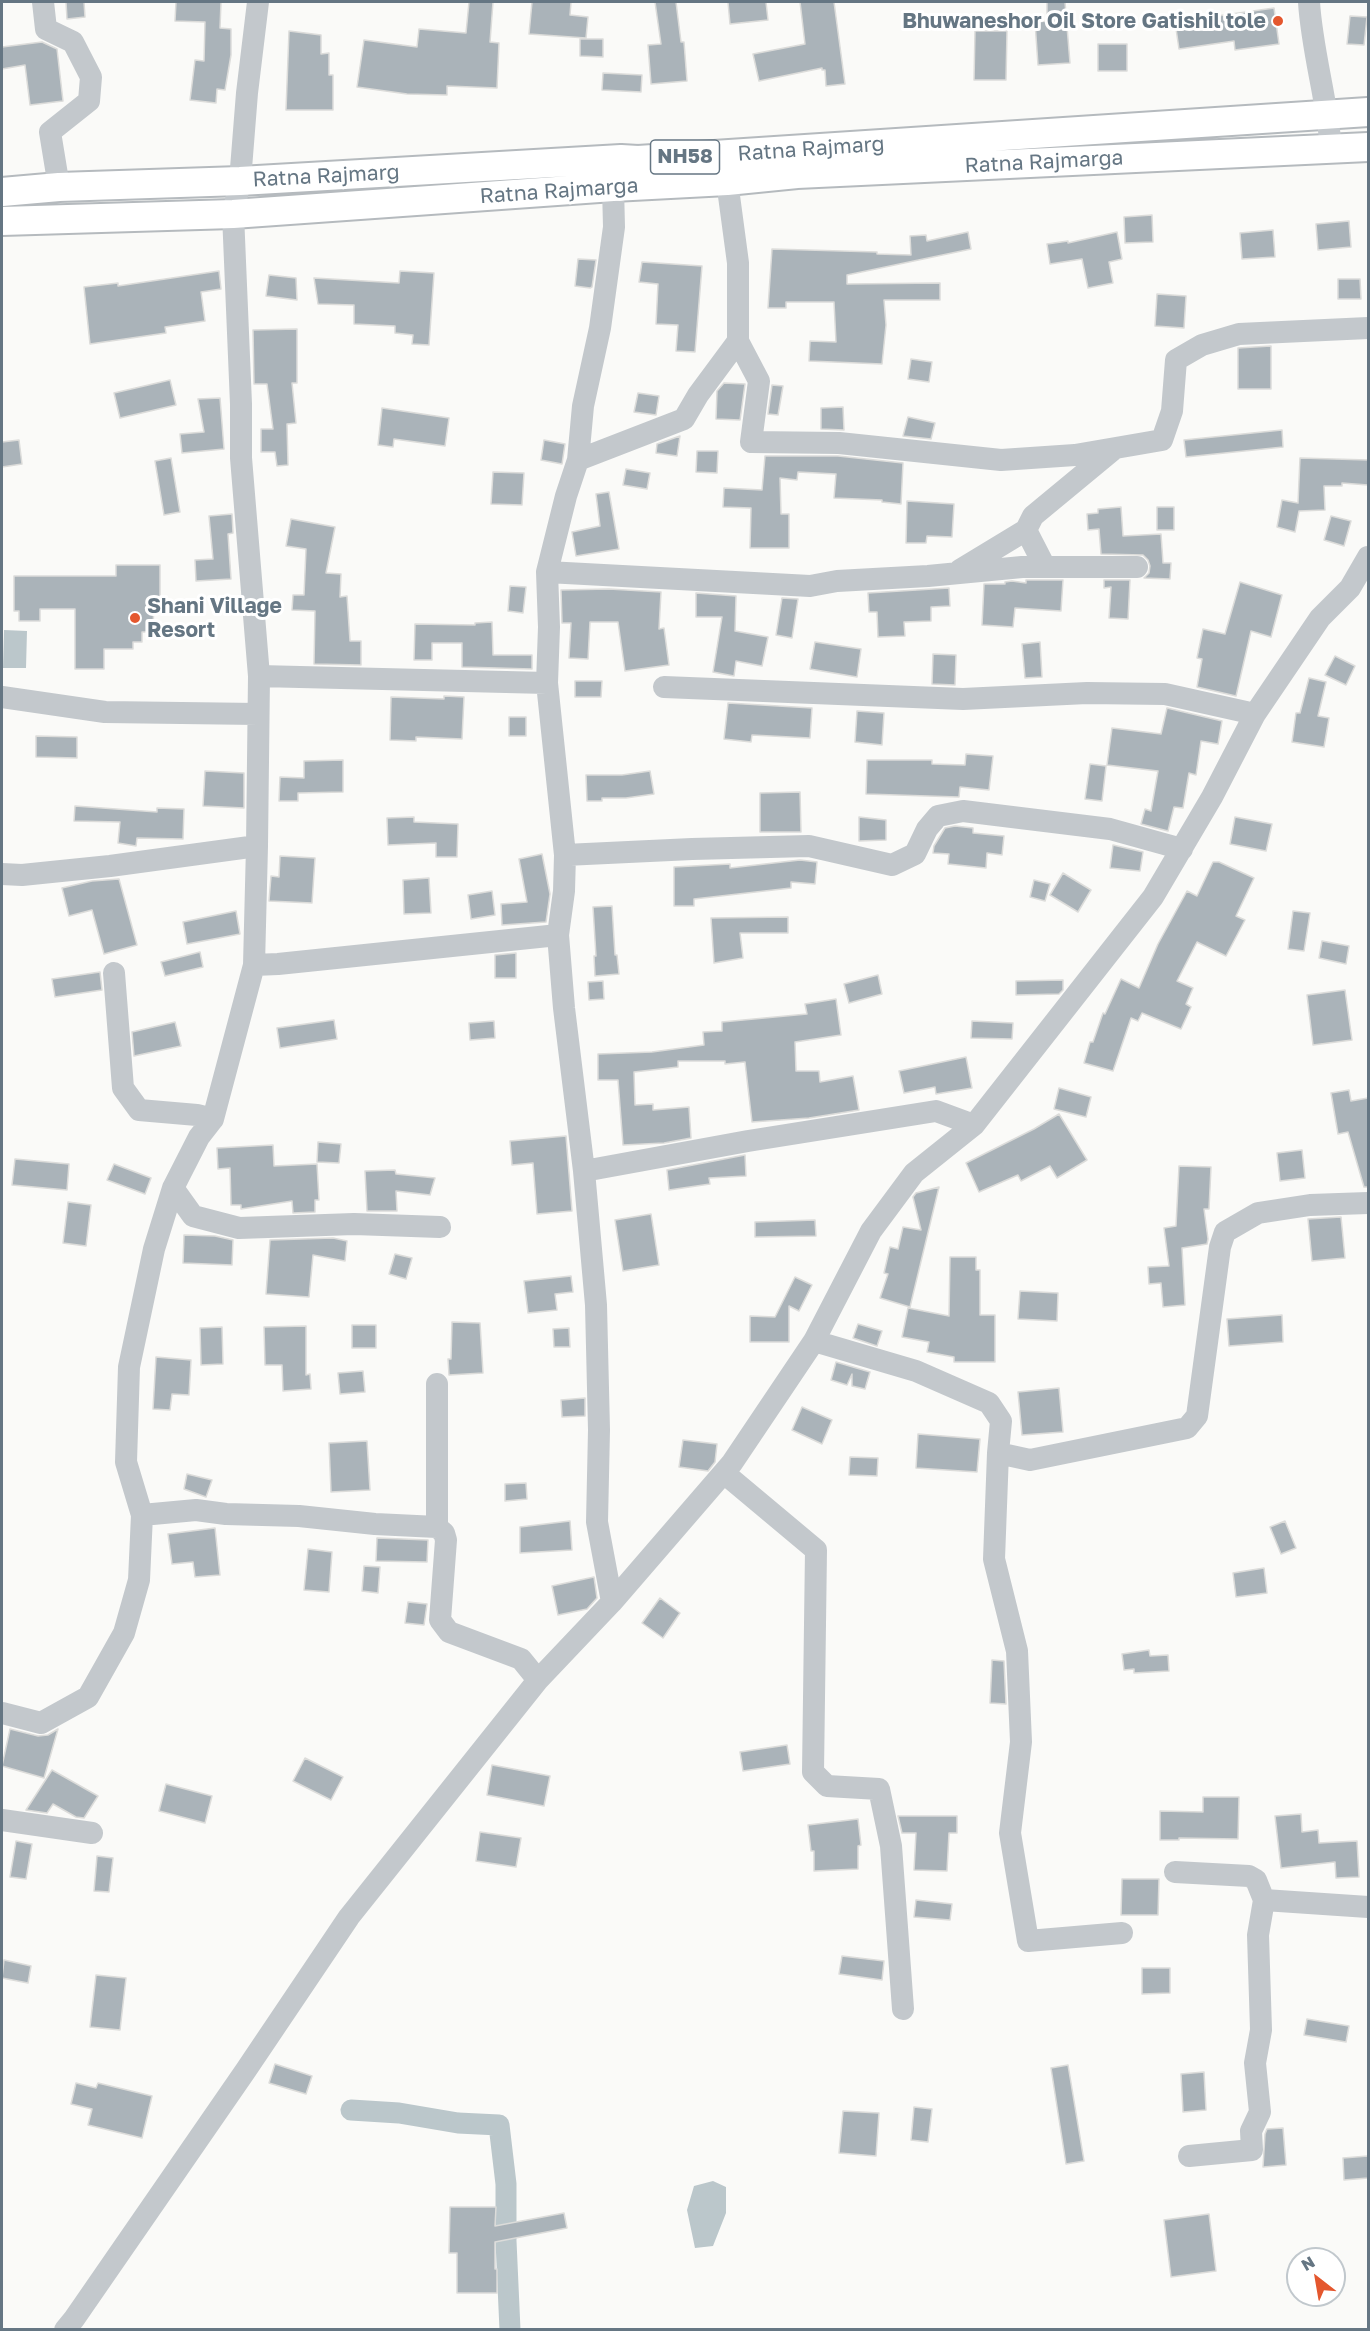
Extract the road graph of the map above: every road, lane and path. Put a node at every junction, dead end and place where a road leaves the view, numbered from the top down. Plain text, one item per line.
1 (43, 2) edge
2 (258, 2) edge
3 (1309, 2) edge
4 (1368, 112) edge
5 (1328, 114) junction
6 (1368, 147) edge
7 (1331, 148) junction
8 (240, 181) junction
9 (728, 181) junction
10 (613, 186) junction
11 (59, 187) junction
12 (2, 192) edge
13 (233, 214) junction
14 (2, 221) edge
15 (1368, 328) edge
16 (738, 341) junction
17 (1115, 448) junction
18 (578, 460) junction
19 (1026, 530) junction
20 (1368, 557) edge
21 (1045, 567) junction
22 (1137, 567) dead end
23 (547, 572) junction
24 (953, 574) junction
25 (259, 676) junction
26 (547, 683) junction
27 (664, 687) dead end
28 (2, 697) edge
29 (258, 714) junction
30 (1255, 714) junction
31 (257, 846) junction
32 (1182, 849) junction
33 (565, 855) junction
34 (2, 874) edge
35 (558, 934) junction
36 (254, 965) junction
37 (114, 973) dead end
38 (213, 1119) junction
39 (974, 1125) junction
40 (584, 1171) junction
41 (173, 1188) junction
42 (1368, 1203) edge
43 (440, 1227) dead end
44 (814, 1341) junction
45 (437, 1384) dead end
46 (998, 1453) junction
47 (724, 1473) junction
48 (142, 1515) junction
49 (437, 1527) junction
50 (612, 1602) junction
51 (538, 1680) junction
52 (2, 1713) edge
53 (2, 1820) edge
54 (92, 1833) dead end
55 (1176, 1872) dead end
56 (1264, 1900) junction
57 (1368, 1907) edge
58 (1122, 1933) dead end
59 (903, 2009) dead end
60 (1189, 2156) dead end
61 (65, 2330) edge

1 - 11 street
2 - 8 street
3 - 5 street
4 - 5 main road, Ratna Rajmarg / NH58
5 - 7 street
5 - 8 main road, Ratna Rajmarg / NH58
6 - 7 main road, Ratna Rajmarga / NH58
7 - 9 main road, Ratna Rajmarga / NH58
8 - 11 main road, Ratna Rajmarg / NH58
8 - 13 street
9 - 10 main road, Ratna Rajmarga / NH58
9 - 16 street
10 - 13 main road, Ratna Rajmarga / NH58
10 - 18 street
11 - 12 main road, Ratna Rajmarg / NH58
13 - 14 main road, Ratna Rajmarga / NH58
13 - 25 street
15 - 17 street
16 - 17 street
16 - 18 street
17 - 19 street
18 - 23 street
19 - 21 street
19 - 24 street
20 - 30 street
21 - 22 street
21 - 24 street
23 - 24 street
23 - 26 street
25 - 26 street
25 - 29 street
26 - 33 street
27 - 30 street
28 - 29 street
29 - 31 street
30 - 32 street
31 - 34 street
31 - 36 street
32 - 33 street
32 - 39 street
33 - 35 street
35 - 36 street
35 - 40 street
36 - 38 street
37 - 38 street
38 - 41 street
39 - 40 street
39 - 44 street
40 - 50 street
41 - 43 street
41 - 48 street
42 - 46 street
44 - 46 street
44 - 47 street
45 - 49 street
46 - 58 street
47 - 50 street
47 - 59 street
48 - 49 street
48 - 52 street
49 - 51 street
50 - 51 street
51 - 61 street
53 - 54 street
55 - 56 street
56 - 57 street
56 - 60 street

